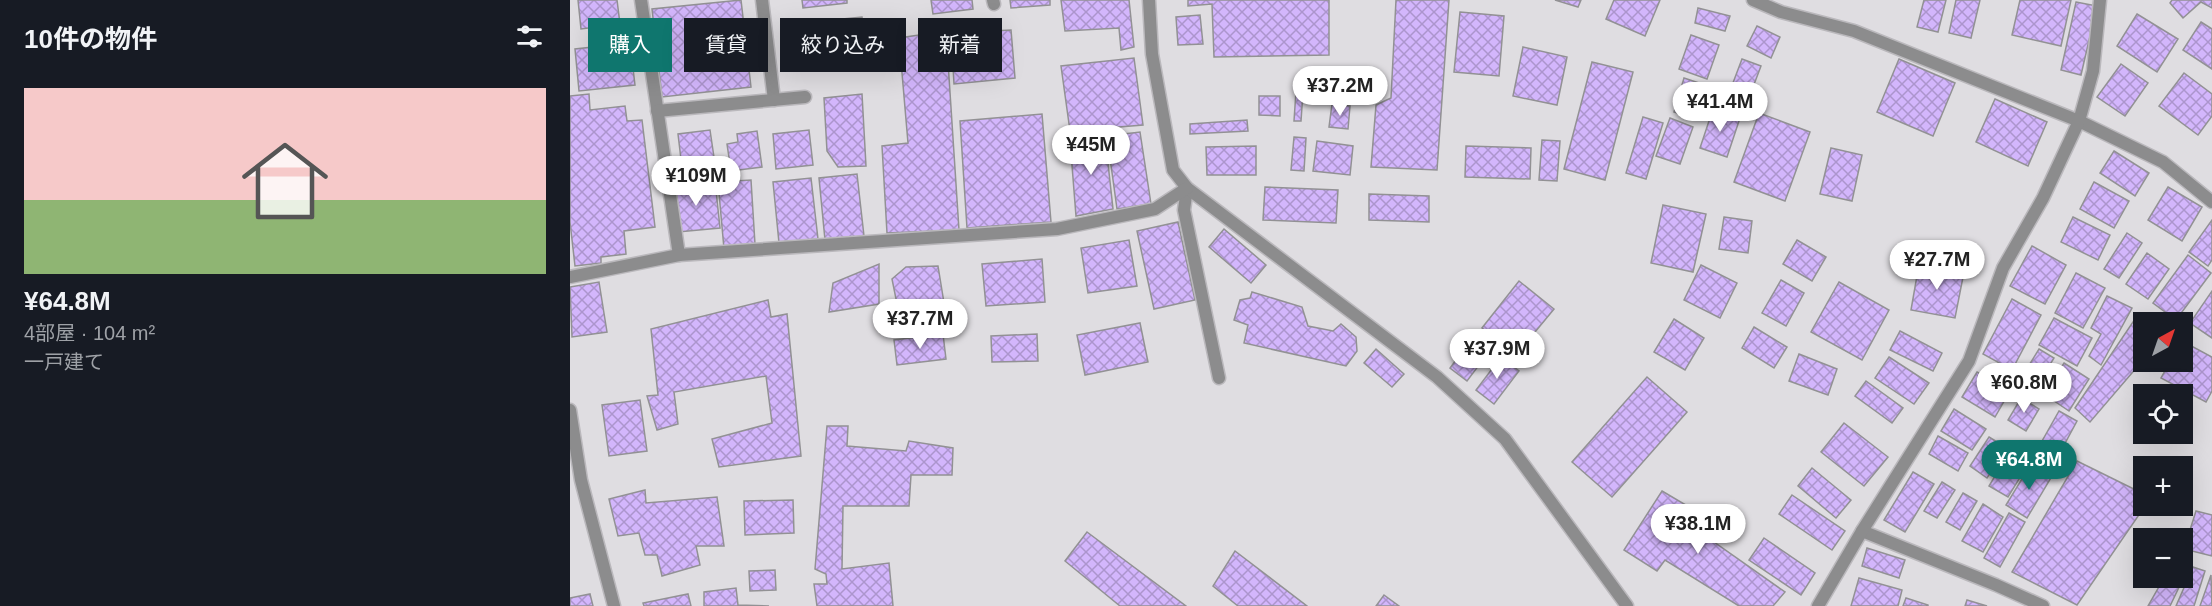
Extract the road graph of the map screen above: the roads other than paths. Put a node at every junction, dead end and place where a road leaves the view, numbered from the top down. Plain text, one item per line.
1 (641, 0) edge
2 (762, 0) edge
3 (1149, 0) edge
4 (1753, 0) edge
5 (2100, 0) edge
6 (804, 97) dead end
7 (774, 100) junction
8 (657, 111) junction
9 (2079, 121) junction
10 (1187, 188) junction
11 (2212, 202) edge
12 (678, 255) junction
13 (570, 277) edge
14 (1219, 378) dead end
15 (570, 410) edge
16 (1862, 531) junction
17 (614, 606) edge
18 (1627, 606) edge
19 (1818, 606) edge
20 (2043, 606) edge

1 - 8 street
2 - 7 street
3 - 10 street
4 - 9 street
5 - 9 street
6 - 7 street
7 - 8 street
8 - 12 street
9 - 11 street
9 - 16 street
10 - 12 street
10 - 14 street
10 - 18 street
12 - 13 street
15 - 17 street
16 - 19 street
16 - 20 street

